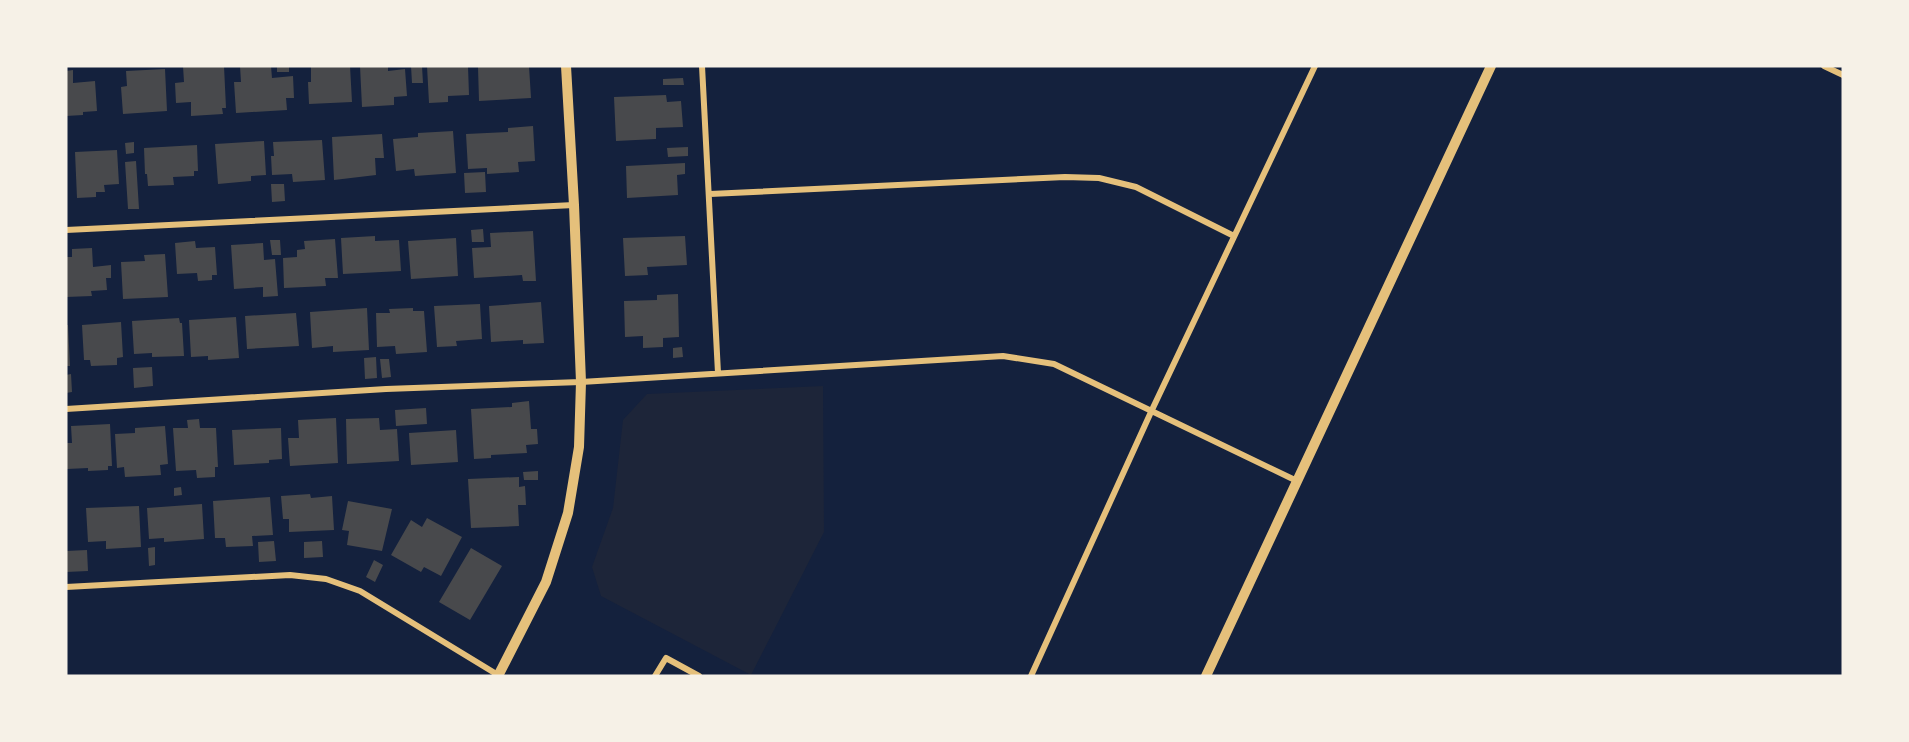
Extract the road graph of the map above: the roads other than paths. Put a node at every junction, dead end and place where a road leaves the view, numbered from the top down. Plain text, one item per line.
1 (566, 66) edge
2 (702, 66) edge
3 (1315, 66) edge
4 (1491, 66) edge
5 (1824, 66) edge
6 (1843, 75) edge
7 (710, 194) junction
8 (574, 205) junction
9 (66, 230) edge
10 (1234, 236) junction
11 (718, 373) junction
12 (581, 382) junction
13 (66, 409) edge
14 (1151, 412) junction
15 (1297, 481) junction
16 (66, 587) edge
17 (498, 676) edge
18 (655, 676) edge
19 (699, 676) edge
20 (1031, 676) edge
21 (1206, 676) edge

1 - 8 street
2 - 7 street
3 - 10 street
4 - 15 street
5 - 6 street
7 - 10 street
7 - 11 street
8 - 9 street
8 - 12 street
10 - 14 street
11 - 12 street
11 - 14 street
12 - 13 street
12 - 17 street
14 - 15 street
14 - 20 street
15 - 21 street
16 - 17 street
18 - 19 street

